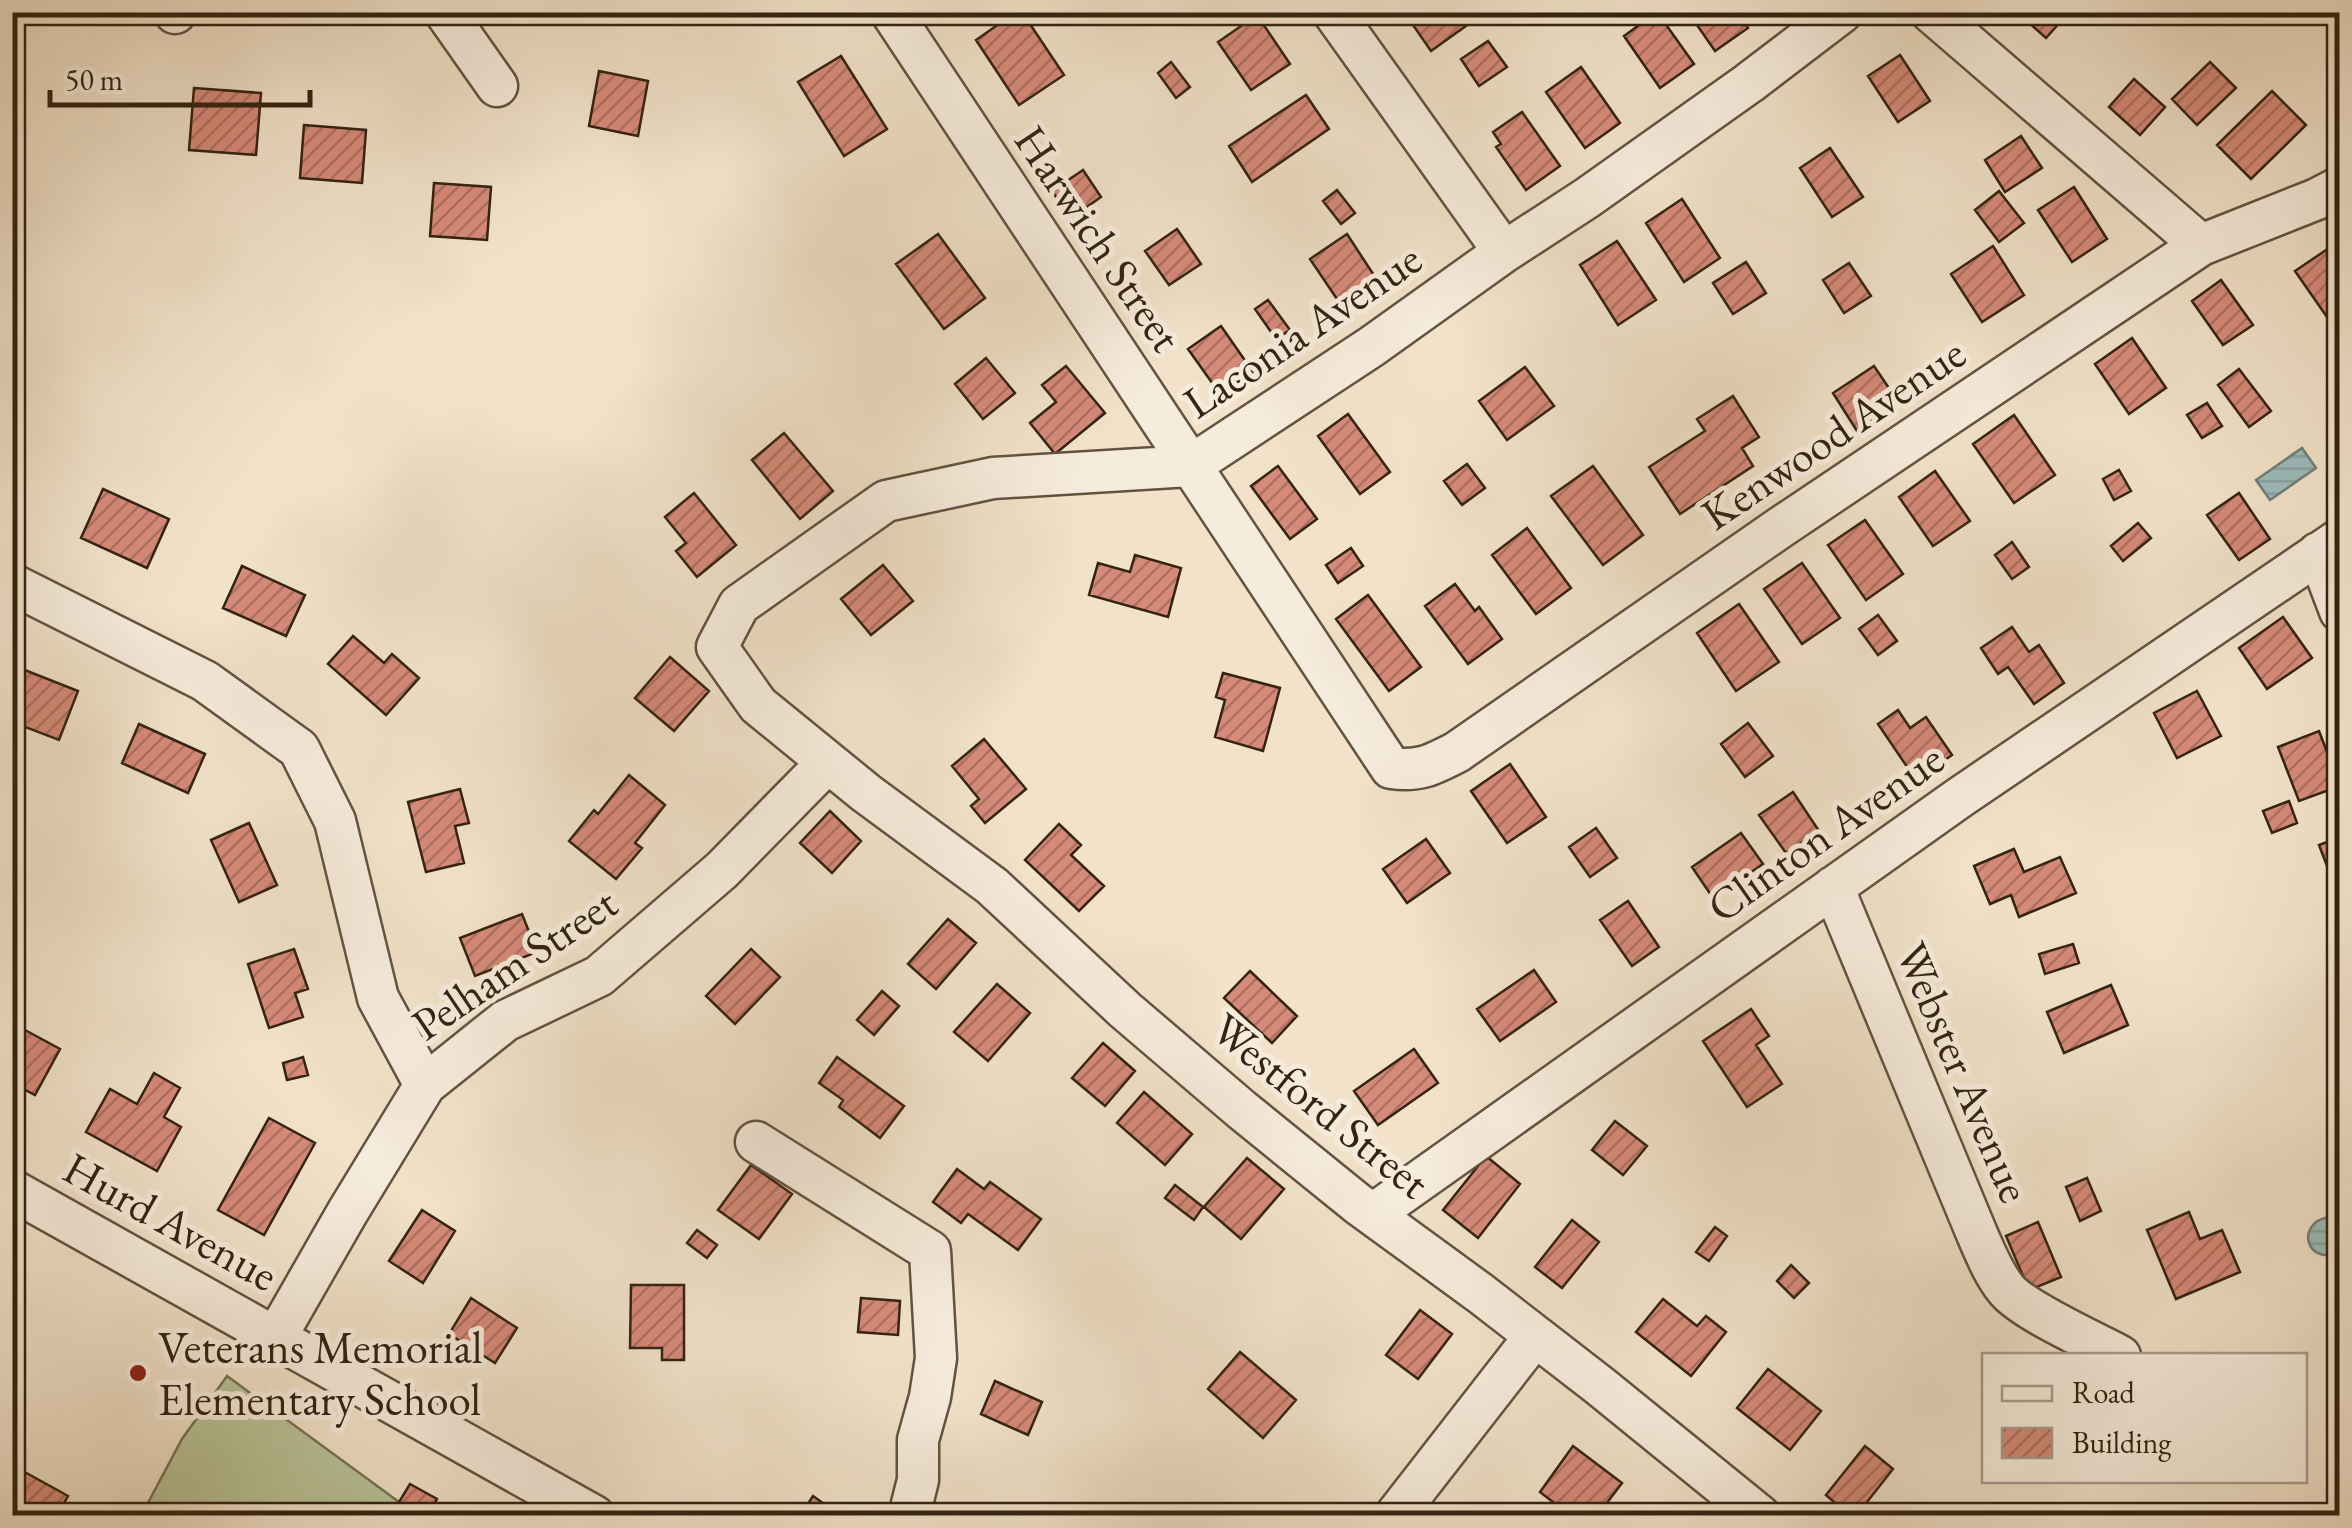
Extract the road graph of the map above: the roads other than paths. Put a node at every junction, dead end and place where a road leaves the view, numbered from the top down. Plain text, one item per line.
1 (445, 12) edge
2 (890, 12) edge
3 (1333, 12) edge
4 (1842, 12) edge
5 (1931, 12) edge
6 (497, 86) dead end
7 (2340, 187) edge
8 (2202, 246) junction
9 (1504, 252) junction
10 (1190, 466) junction
11 (2329, 546) edge
12 (12, 584) edge
13 (2340, 610) edge
14 (828, 762) junction
15 (1391, 768) joint
16 (1833, 887) junction
17 (425, 1084) junction
18 (756, 1142) dead end
19 (12, 1190) edge
20 (1372, 1214) junction
21 (1536, 1336) junction
22 (276, 1338) junction
23 (2114, 1353) edge
24 (594, 1516) edge
25 (910, 1516) edge
26 (1396, 1516) edge
27 (1760, 1516) edge

1 - 6 street
2 - 10 street, Harwich Street
3 - 9 street
4 - 9 street, Laconia Avenue
5 - 8 street
7 - 8 street, Kenwood Avenue
8 - 15 street, Kenwood Avenue
9 - 10 street, Laconia Avenue
10 - 14 street, Laconia Avenue
10 - 15 street, Harwich Street
11 - 13 street
11 - 16 street, Clinton Avenue
12 - 17 street
14 - 17 street, Pelham Street
14 - 20 street, Westford Street
16 - 20 street, Clinton Avenue
16 - 23 street, Webster Avenue
17 - 22 street, Pelham Street
18 - 25 street
19 - 22 street, Hurd Avenue
20 - 21 street, Westford Street
21 - 26 street
21 - 27 street, Westford Street
22 - 24 street, Hurd Avenue

